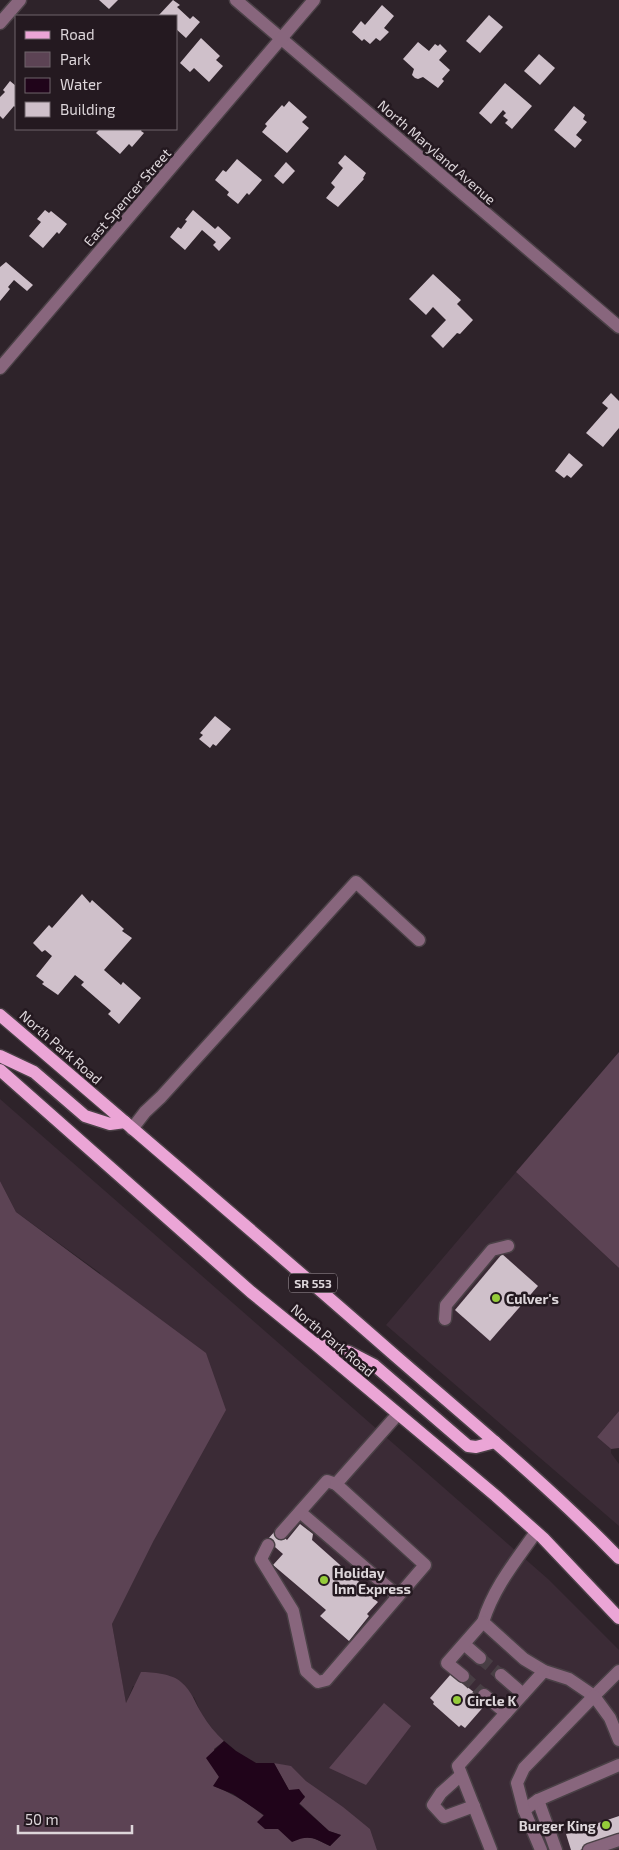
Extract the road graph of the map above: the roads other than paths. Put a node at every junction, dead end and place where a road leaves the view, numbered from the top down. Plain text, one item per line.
1 (20, 0) edge
2 (236, 0) edge
3 (314, 0) edge
4 (0, 23) edge
5 (281, 38) junction
6 (619, 327) edge
7 (0, 368) edge
8 (419, 940) dead end
9 (0, 1015) edge
10 (0, 1056) edge
11 (0, 1070) edge
12 (128, 1125) junction
13 (508, 1246) dead end
14 (445, 1319) dead end
15 (316, 1344) junction
16 (398, 1414) junction
17 (494, 1442) junction
18 (336, 1484) junction
19 (300, 1512) junction
20 (536, 1532) junction
21 (282, 1533) dead end
22 (268, 1545) dead end
23 (619, 1558) edge
24 (398, 1596) junction
25 (619, 1618) edge
26 (482, 1622) junction
27 (464, 1644) junction
28 (480, 1658) tunnel mouth
29 (544, 1671) junction
30 (619, 1671) edge
31 (501, 1675) tunnel mouth
32 (463, 1676) tunnel mouth
33 (523, 1694) junction
34 (484, 1695) tunnel mouth
35 (594, 1696) junction
36 (506, 1713) junction
37 (619, 1740) edge
38 (619, 1765) edge
39 (462, 1775) junction
40 (538, 1800) junction
41 (474, 1806) junction
42 (524, 1810) junction
43 (619, 1840) edge
44 (491, 1850) edge
45 (531, 1850) edge
46 (541, 1850) edge
47 (556, 1850) edge
48 (590, 1850) edge

1 - 4 street
2 - 5 street, North Maryland Avenue
3 - 5 street, East Spencer Street
5 - 6 street, North Maryland Avenue
5 - 7 street, East Spencer Street
8 - 12 street
9 - 12 main road, North Park Road / SR 553
10 - 12 main road
11 - 15 main road, North Park Road
12 - 17 main road, North Park Road / SR 553
13 - 14 street
15 - 16 main road, North Park Road
15 - 17 main road
16 - 18 street
16 - 20 main road, North Park Road
17 - 23 main road, North Park Road / SR 553
18 - 19 street
18 - 24 street
19 - 21 street
19 - 24 street
20 - 25 main road, North Park Road
20 - 26 street
22 - 24 street
26 - 27 street
26 - 29 street
27 - 28 street
27 - 32 street
29 - 33 street
29 - 35 street
30 - 35 street
31 - 33 street
33 - 36 street
34 - 36 street
35 - 37 street
35 - 42 street
36 - 39 street
38 - 40 street
39 - 41 street
39 - 41 street
40 - 42 street
40 - 47 street
41 - 44 street
42 - 45 street
42 - 46 street
43 - 48 street

